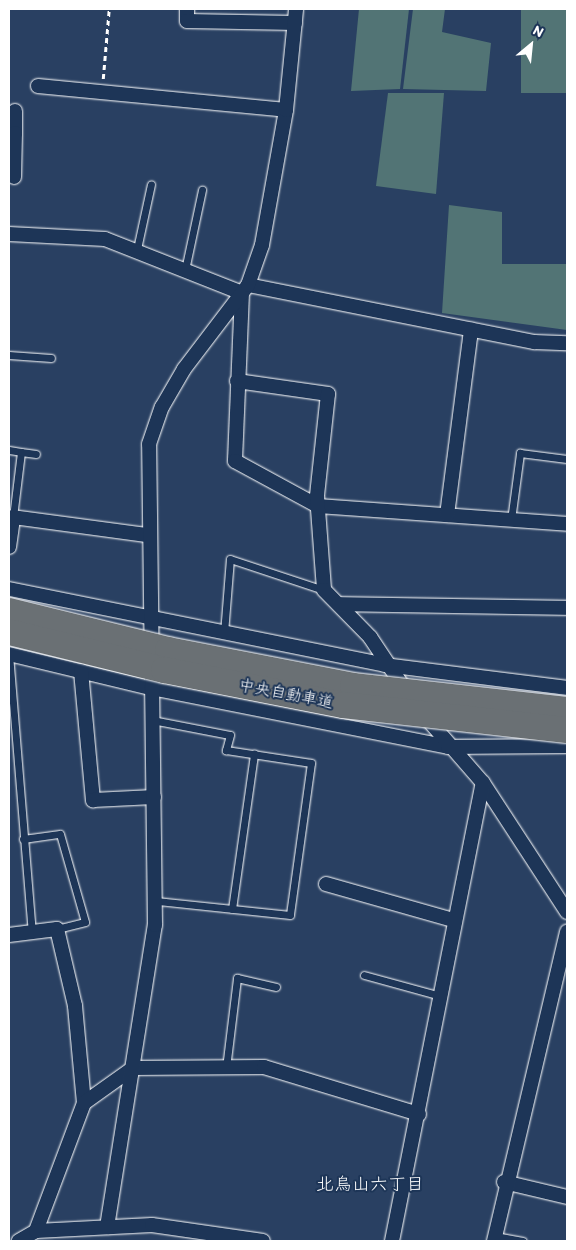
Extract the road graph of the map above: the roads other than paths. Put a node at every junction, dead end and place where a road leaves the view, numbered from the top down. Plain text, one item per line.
1 (188, 9) edge
2 (295, 16) edge
3 (38, 86) dead end
4 (286, 110) junction
5 (15, 111) dead end
6 (12, 133) edge
7 (14, 176) dead end
8 (152, 184) dead end
9 (202, 190) dead end
10 (9, 234) edge
11 (137, 249) junction
12 (185, 270) junction
13 (245, 289) junction
14 (471, 330) junction
15 (567, 343) edge
16 (9, 355) edge
17 (51, 358) dead end
18 (237, 381) junction
19 (9, 450) edge
20 (21, 452) junction
21 (36, 454) dead end
22 (567, 458) edge
23 (318, 506) junction
24 (447, 515) junction
25 (13, 517) junction
26 (511, 520) junction
27 (567, 524) edge
28 (146, 535) junction
29 (9, 547) edge
30 (9, 589) edge
31 (324, 590) junction
32 (339, 604) junction
33 (567, 608) edge
34 (9, 611) edge
35 (148, 617) junction
36 (224, 633) junction
37 (9, 646) edge
38 (385, 665) junction
39 (81, 671) junction
40 (151, 688) junction
41 (567, 688) edge
42 (567, 710) edge
43 (152, 720) junction
44 (567, 730) edge
45 (567, 746) edge
46 (448, 747) junction
47 (254, 754) junction
48 (483, 783) junction
49 (154, 797) junction
50 (23, 839) junction
51 (326, 884) dead end
52 (156, 901) junction
53 (232, 909) junction
54 (567, 912) edge
55 (453, 920) junction
56 (57, 929) junction
57 (32, 931) junction
58 (567, 932) edge
59 (9, 935) edge
60 (364, 975) dead end
61 (276, 987) dead end
62 (440, 996) junction
63 (133, 1068) junction
64 (226, 1068) junction
65 (84, 1102) junction
66 (419, 1114) junction
67 (504, 1182) junction
68 (567, 1197) edge
69 (107, 1227) junction
70 (36, 1231) junction
71 (494, 1238) edge
72 (19, 1241) edge
73 (260, 1241) edge
74 (392, 1241) edge
75 (523, 1241) edge

1 - 2 street
2 - 4 street
3 - 4 street
4 - 13 street
5 - 6 street
6 - 7 street
8 - 11 lane
9 - 12 lane
10 - 11 street
11 - 12 street
12 - 13 street
13 - 14 street
13 - 18 street
13 - 28 street
14 - 15 street
14 - 24 street
16 - 17 lane
18 - 23 street
18 - 23 street
19 - 20 lane
20 - 21 lane
20 - 25 lane
22 - 26 lane
23 - 24 street
23 - 31 street
24 - 26 street
25 - 28 street
25 - 29 street
26 - 27 street
28 - 35 street
30 - 35 street
31 - 32 street
31 - 36 lane
32 - 33 street
32 - 38 street
34 - 42 highway, 中央自動車道, bridge
35 - 36 street
35 - 40 street
36 - 38 street
37 - 39 street
37 - 44 highway, 中央自動車道, bridge
37 - 50 lane
38 - 41 street
38 - 46 street
39 - 40 street
39 - 49 street
40 - 43 street
40 - 46 street
43 - 47 lane
43 - 49 street
45 - 46 street
46 - 48 street
47 - 53 lane
47 - 53 lane
48 - 54 street
48 - 55 street
49 - 52 street
50 - 56 lane
50 - 57 lane
51 - 55 street
52 - 53 lane
52 - 63 street
55 - 62 street
56 - 57 street
56 - 65 street
57 - 59 street
58 - 67 street
60 - 62 lane
61 - 64 lane
62 - 66 street
63 - 64 street
63 - 65 street
63 - 69 street
64 - 66 street
65 - 70 street
66 - 74 street
67 - 68 street
67 - 71 street
69 - 70 street
69 - 73 street
70 - 72 street
71 - 75 lane

